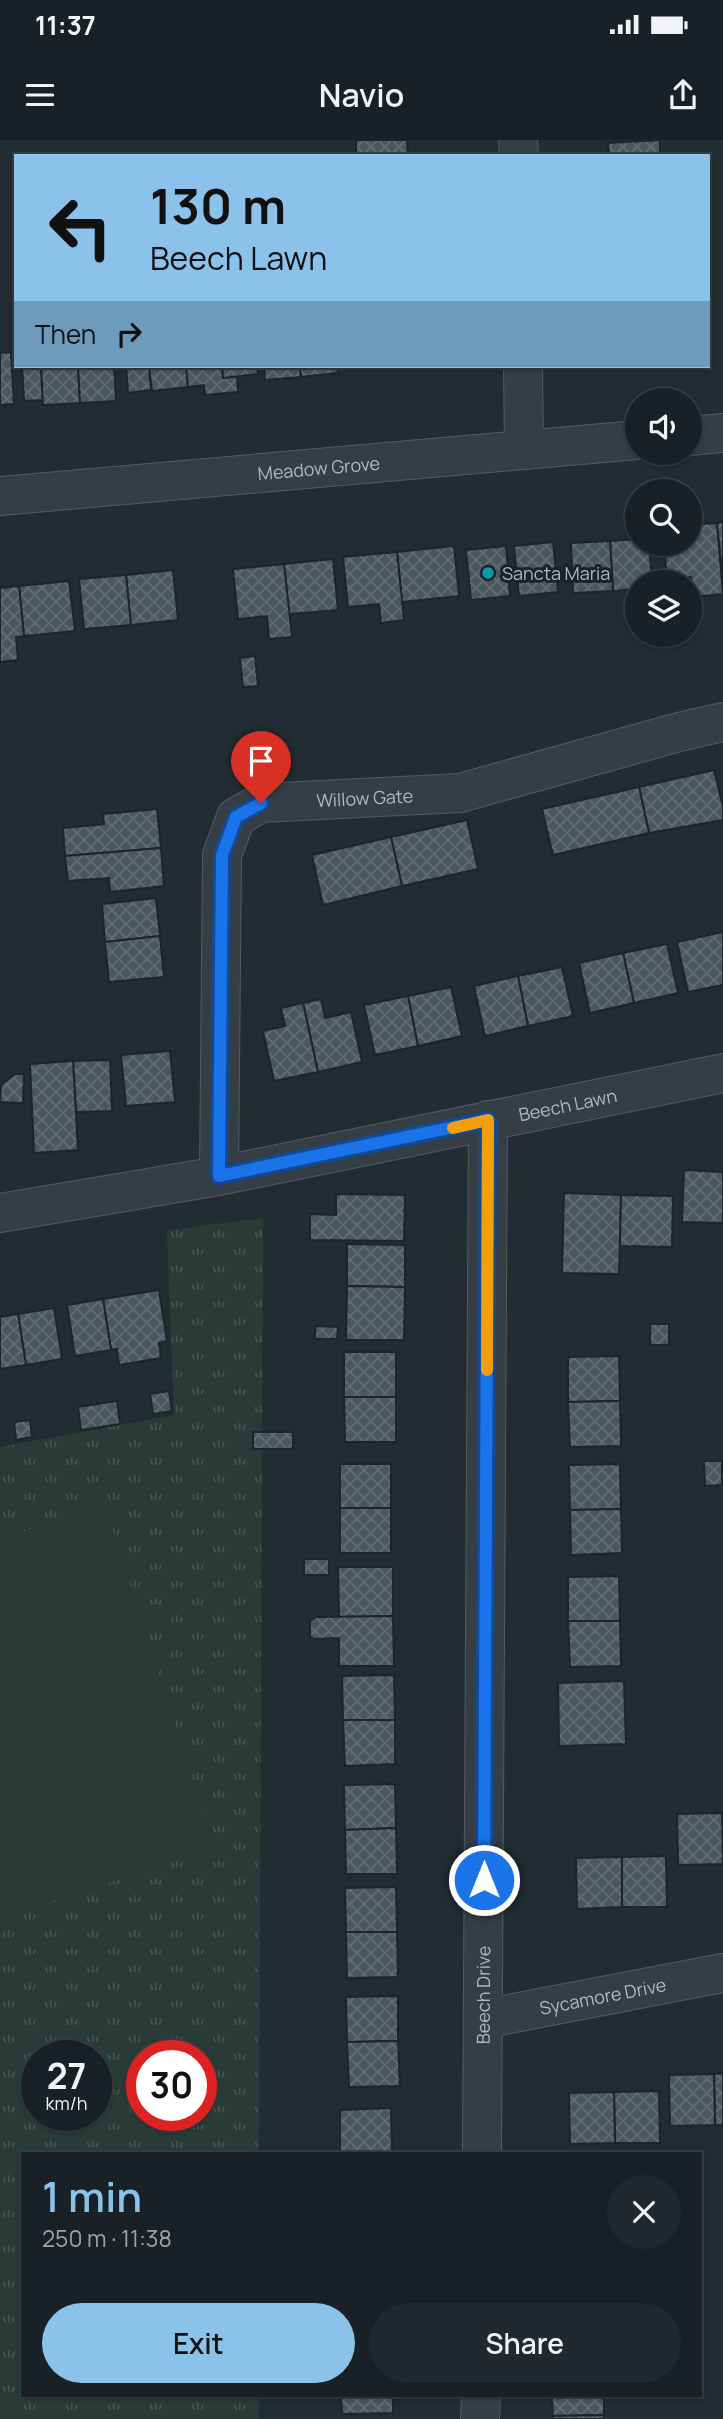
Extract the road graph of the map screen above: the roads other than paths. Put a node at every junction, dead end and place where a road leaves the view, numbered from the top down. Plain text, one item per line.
1 (523, 368) edge
2 (723, 433) edge
3 (702, 435) edge
4 (625, 441) edge
5 (524, 450) junction
6 (0, 496) edge
7 (723, 722) edge
8 (723, 1073) edge
9 (488, 1120) junction
10 (219, 1176) junction
11 (0, 1213) edge
12 (723, 1973) edge
13 (483, 2019) junction
14 (482, 2152) edge
15 (481, 2397) edge
16 (480, 2419) edge

1 - 5 street
2 - 3 street
4 - 5 street, Meadow Grove
5 - 6 street, Meadow Grove
7 - 10 street, Willow Gate
8 - 9 street, Beech Lawn
9 - 10 street, Beech Lawn
9 - 13 street, Beech Drive
10 - 11 street, Beech Lawn
12 - 13 street, Sycamore Drive
13 - 14 street, Beech Drive
15 - 16 street

